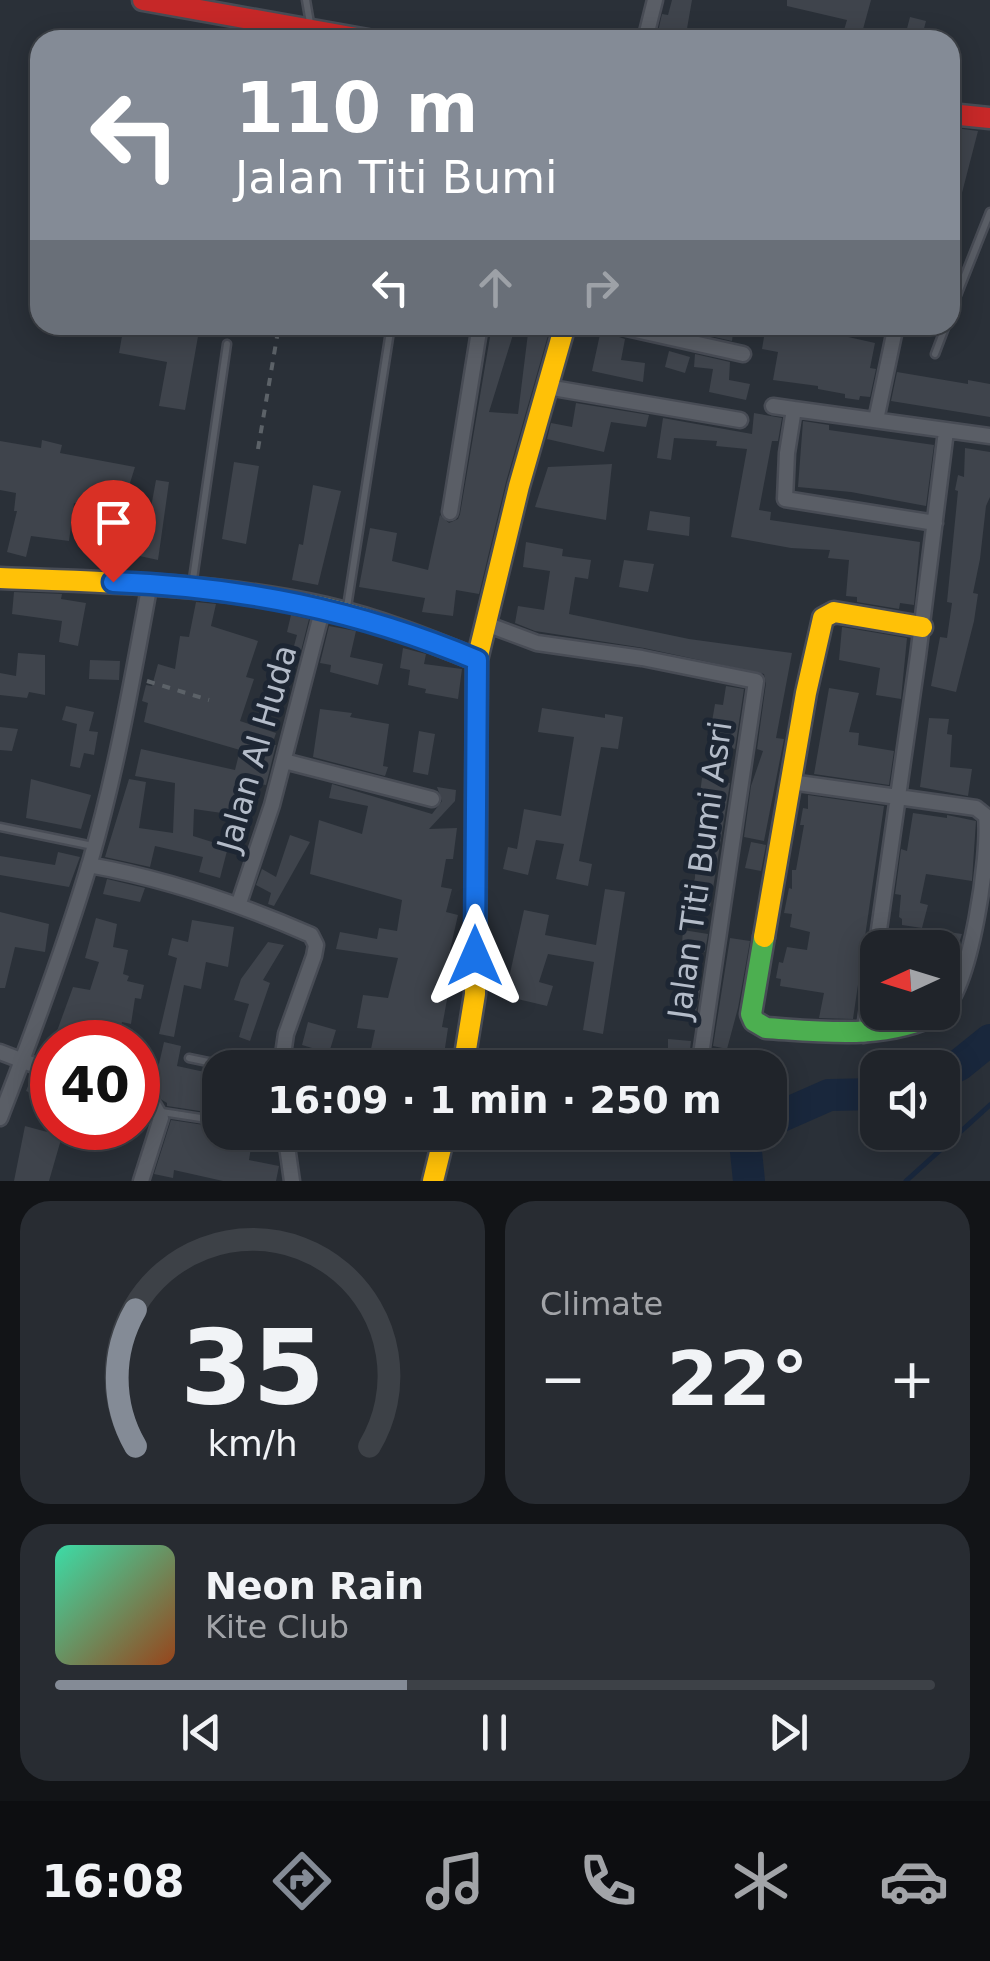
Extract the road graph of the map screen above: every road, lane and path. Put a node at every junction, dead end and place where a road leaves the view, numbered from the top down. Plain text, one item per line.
1 (143, 0) edge
2 (306, 0) edge
3 (655, 0) edge
4 (310, 30) joint
5 (648, 30) edge
6 (960, 115) edge
7 (990, 118) edge
8 (990, 212) edge
9 (960, 288) edge
10 (277, 335) edge
11 (389, 335) edge
12 (478, 335) edge
13 (562, 335) edge
14 (658, 335) edge
15 (894, 335) edge
16 (942, 335) edge
17 (228, 344) dead end
18 (743, 354) dead end
19 (935, 354) dead end
20 (547, 387) junction
21 (773, 406) dead end
22 (794, 409) junction
23 (740, 420) dead end
24 (876, 420) junction
25 (946, 430) junction
26 (990, 436) edge
27 (258, 449) dead end
28 (450, 512) dead end
29 (935, 523) junction
30 (0, 578) edge
31 (150, 584) junction
32 (191, 587) junction
33 (323, 607) junction
34 (346, 613) junction
35 (486, 624) junction
36 (922, 627) junction
37 (477, 660) junction
38 (133, 678) junction
39 (209, 700) dead end
40 (284, 761) junction
41 (791, 782) junction
42 (898, 797) junction
43 (432, 799) dead end
44 (0, 827) edge
45 (94, 846) junction
46 (89, 864) junction
47 (239, 903) junction
48 (960, 988) edge
49 (883, 1030) edge
50 (864, 1034) junction
51 (284, 1050) edge
52 (466, 1050) edge
53 (702, 1050) edge
54 (0, 1052) edge
55 (189, 1058) dead end
56 (202, 1061) edge
57 (22, 1062) junction
58 (30, 1065) edge
59 (160, 1112) joint
60 (0, 1118) edge
61 (202, 1118) edge
62 (160, 1121) edge
63 (151, 1150) edge
64 (288, 1150) edge
65 (441, 1150) edge
66 (141, 1181) edge
67 (292, 1181) edge
68 (433, 1181) edge

1 - 4 street
2 - 4 lane
3 - 5 street
6 - 7 street
8 - 9 lane
10 - 27 path
11 - 34 lane
12 - 28 street
13 - 20 street
14 - 18 street
15 - 24 street
16 - 19 lane
17 - 32 lane
20 - 23 street
20 - 35 street
21 - 22 street
22 - 24 street
22 - 29 street
24 - 25 street
25 - 26 street
25 - 29 street
29 - 36 street
30 - 31 street
31 - 32 street
31 - 38 street
32 - 33 street
33 - 34 street
33 - 40 street, Jalan Al Huda
34 - 37 street
35 - 37 street
35 - 53 street, Jalan Titi Bumi Asri
36 - 41 street
36 - 42 street
37 - 52 street
38 - 39 path
38 - 45 street
40 - 43 street
40 - 47 street, Jalan Al Huda
41 - 42 street
41 - 50 street
42 - 48 street
42 - 50 street
44 - 45 lane
45 - 46 street
46 - 47 street
46 - 57 street
47 - 51 street
49 - 50 street
54 - 57 street
55 - 56 lane
57 - 58 street
57 - 60 street
59 - 61 lane
59 - 62 street
63 - 66 street
64 - 67 street
65 - 68 street

